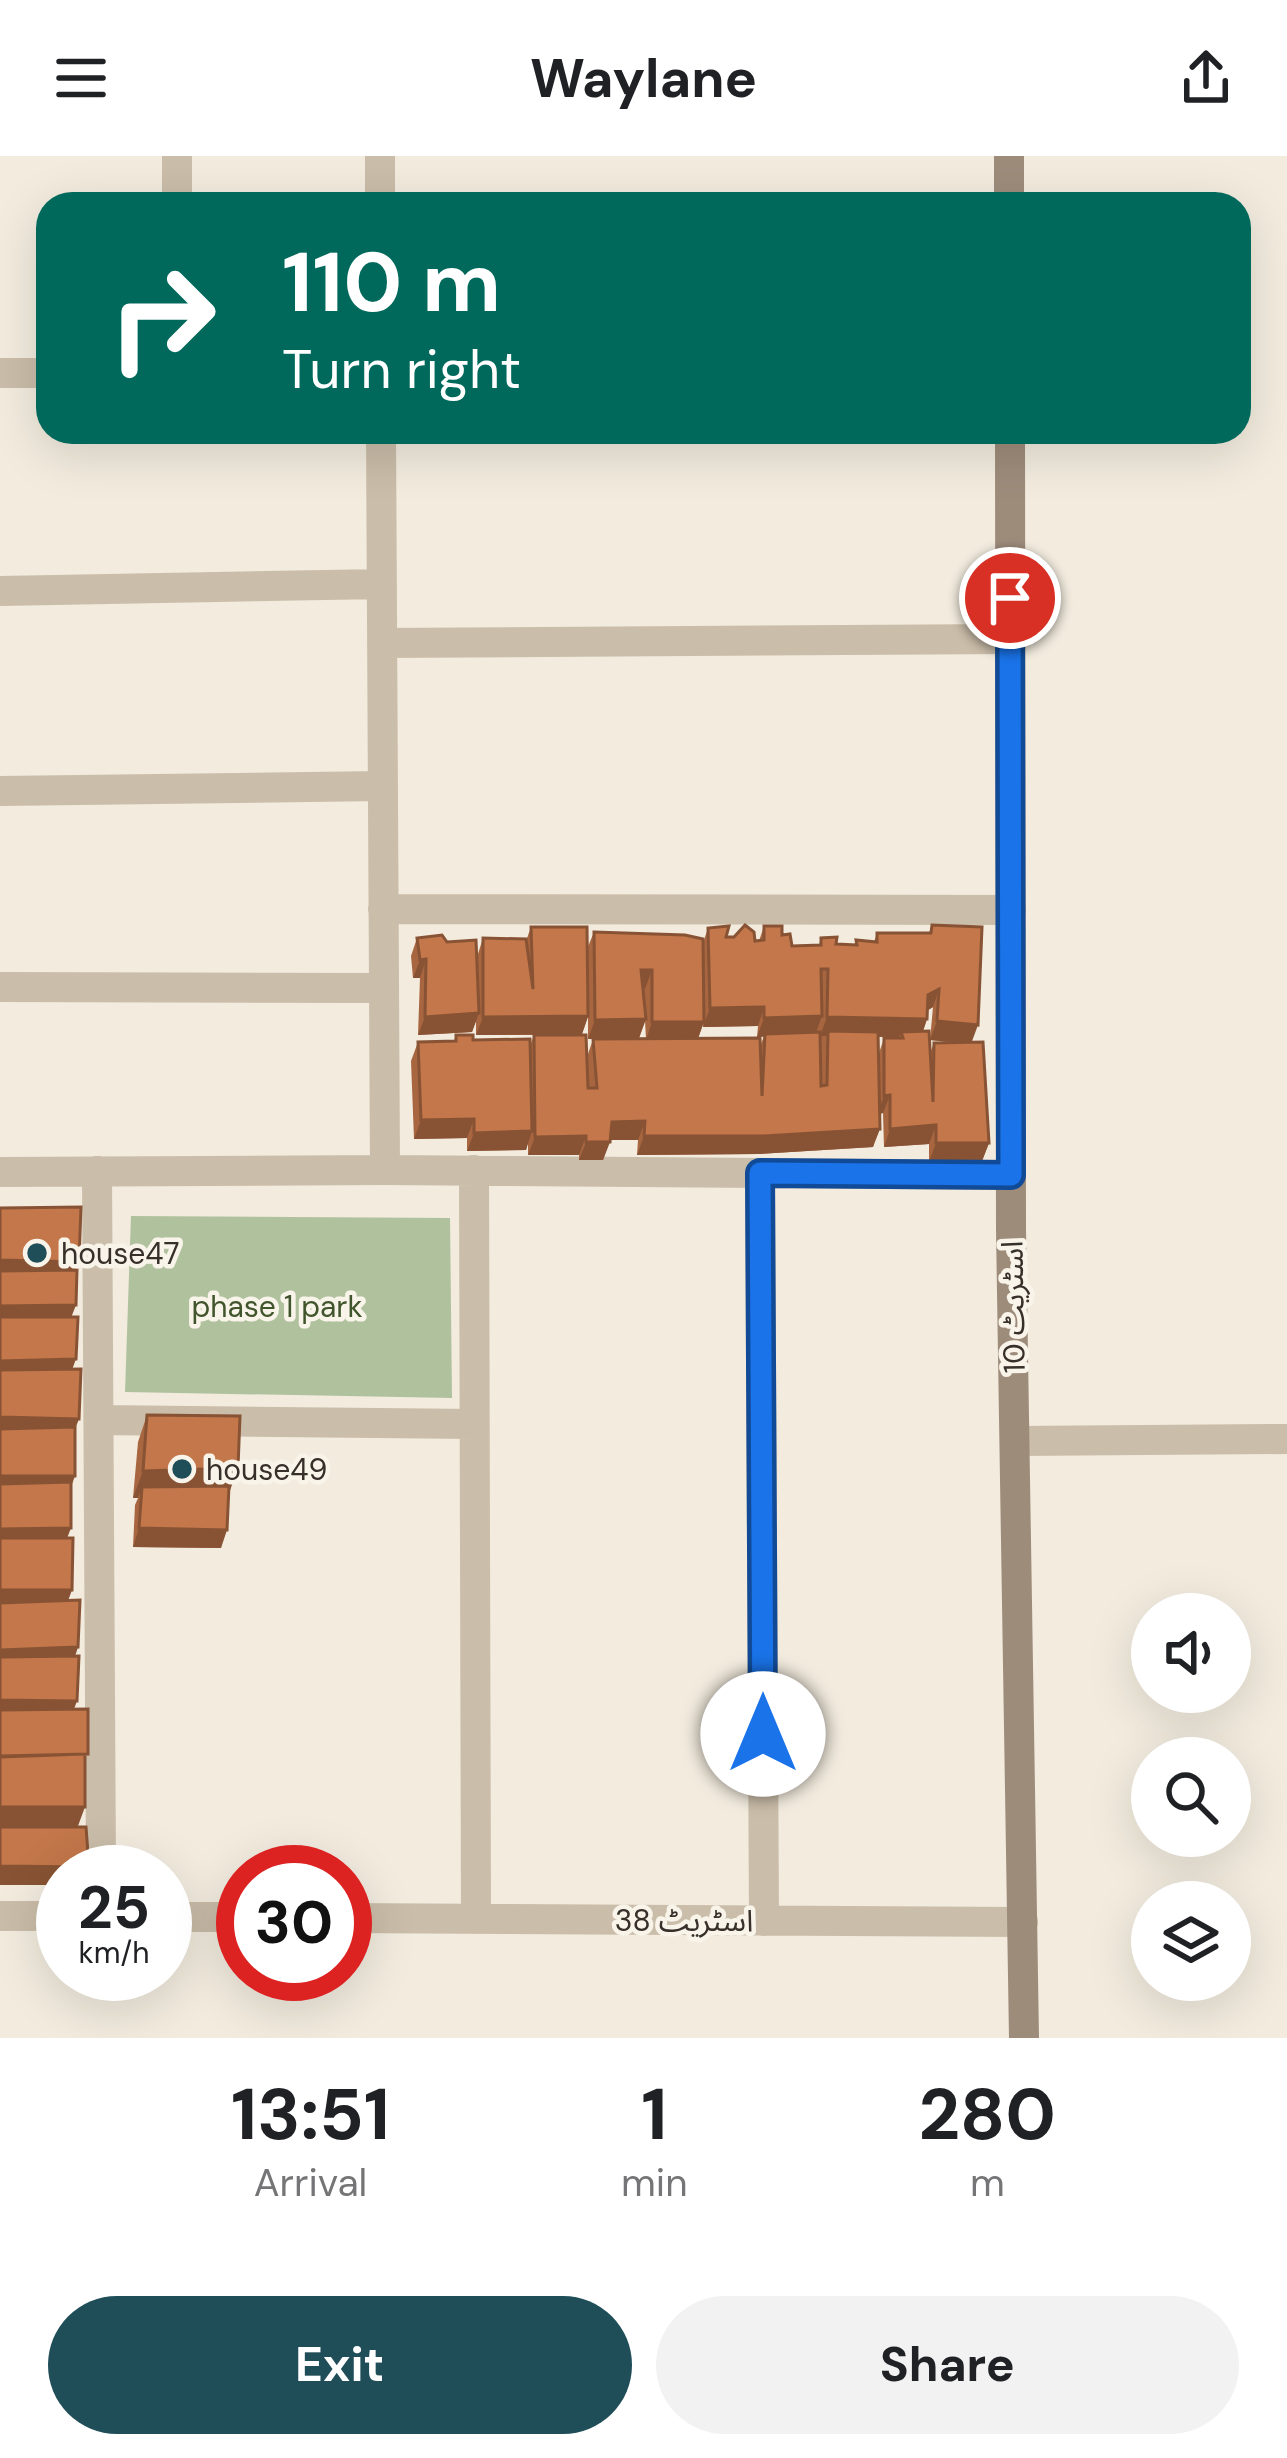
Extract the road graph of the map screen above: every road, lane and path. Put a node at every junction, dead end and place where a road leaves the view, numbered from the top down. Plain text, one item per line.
1 (177, 156) edge
2 (380, 156) edge
3 (1009, 156) edge
4 (177, 192) edge
5 (380, 192) edge
6 (1009, 192) edge
7 (0, 373) edge
8 (36, 373) edge
9 (381, 444) edge
10 (1010, 444) edge
11 (382, 584) junction
12 (0, 591) edge
13 (1010, 639) junction
14 (382, 644) junction
15 (382, 786) junction
16 (0, 790) edge
17 (383, 909) junction
18 (1011, 910) junction
19 (0, 987) edge
20 (384, 988) junction
21 (385, 1170) junction
22 (473, 1170) junction
23 (98, 1171) junction
24 (0, 1172) edge
25 (760, 1173) junction
26 (1011, 1175) junction
27 (99, 1420) junction
28 (474, 1424) junction
29 (1287, 1439) edge
30 (1015, 1441) junction
31 (101, 1845) edge
32 (0, 1916) edge
33 (36, 1916) edge
34 (372, 1918) edge
35 (476, 1919) junction
36 (764, 1921) junction
37 (1024, 1922) junction
38 (1024, 2038) edge

1 - 4 street
2 - 5 street
3 - 6 street
7 - 8 street
9 - 11 street
10 - 13 street, اسٹریٹ 10
11 - 12 street
11 - 14 street
13 - 14 street
13 - 18 street, اسٹریٹ 10
14 - 15 street
15 - 16 street
15 - 17 street
17 - 18 street
17 - 20 street
18 - 26 street, اسٹریٹ 10
19 - 20 street
20 - 21 street
21 - 22 street
21 - 23 street
22 - 25 street
22 - 28 street
23 - 24 street
23 - 27 street
25 - 26 street
25 - 36 street
26 - 30 street, اسٹریٹ 10
27 - 28 street
27 - 31 street
28 - 35 street
29 - 30 street
30 - 37 street, اسٹریٹ 10
32 - 33 street
34 - 35 street, اسٹریٹ 38
35 - 36 street, اسٹریٹ 38
36 - 37 street, اسٹریٹ 38
37 - 38 street, اسٹریٹ 10

